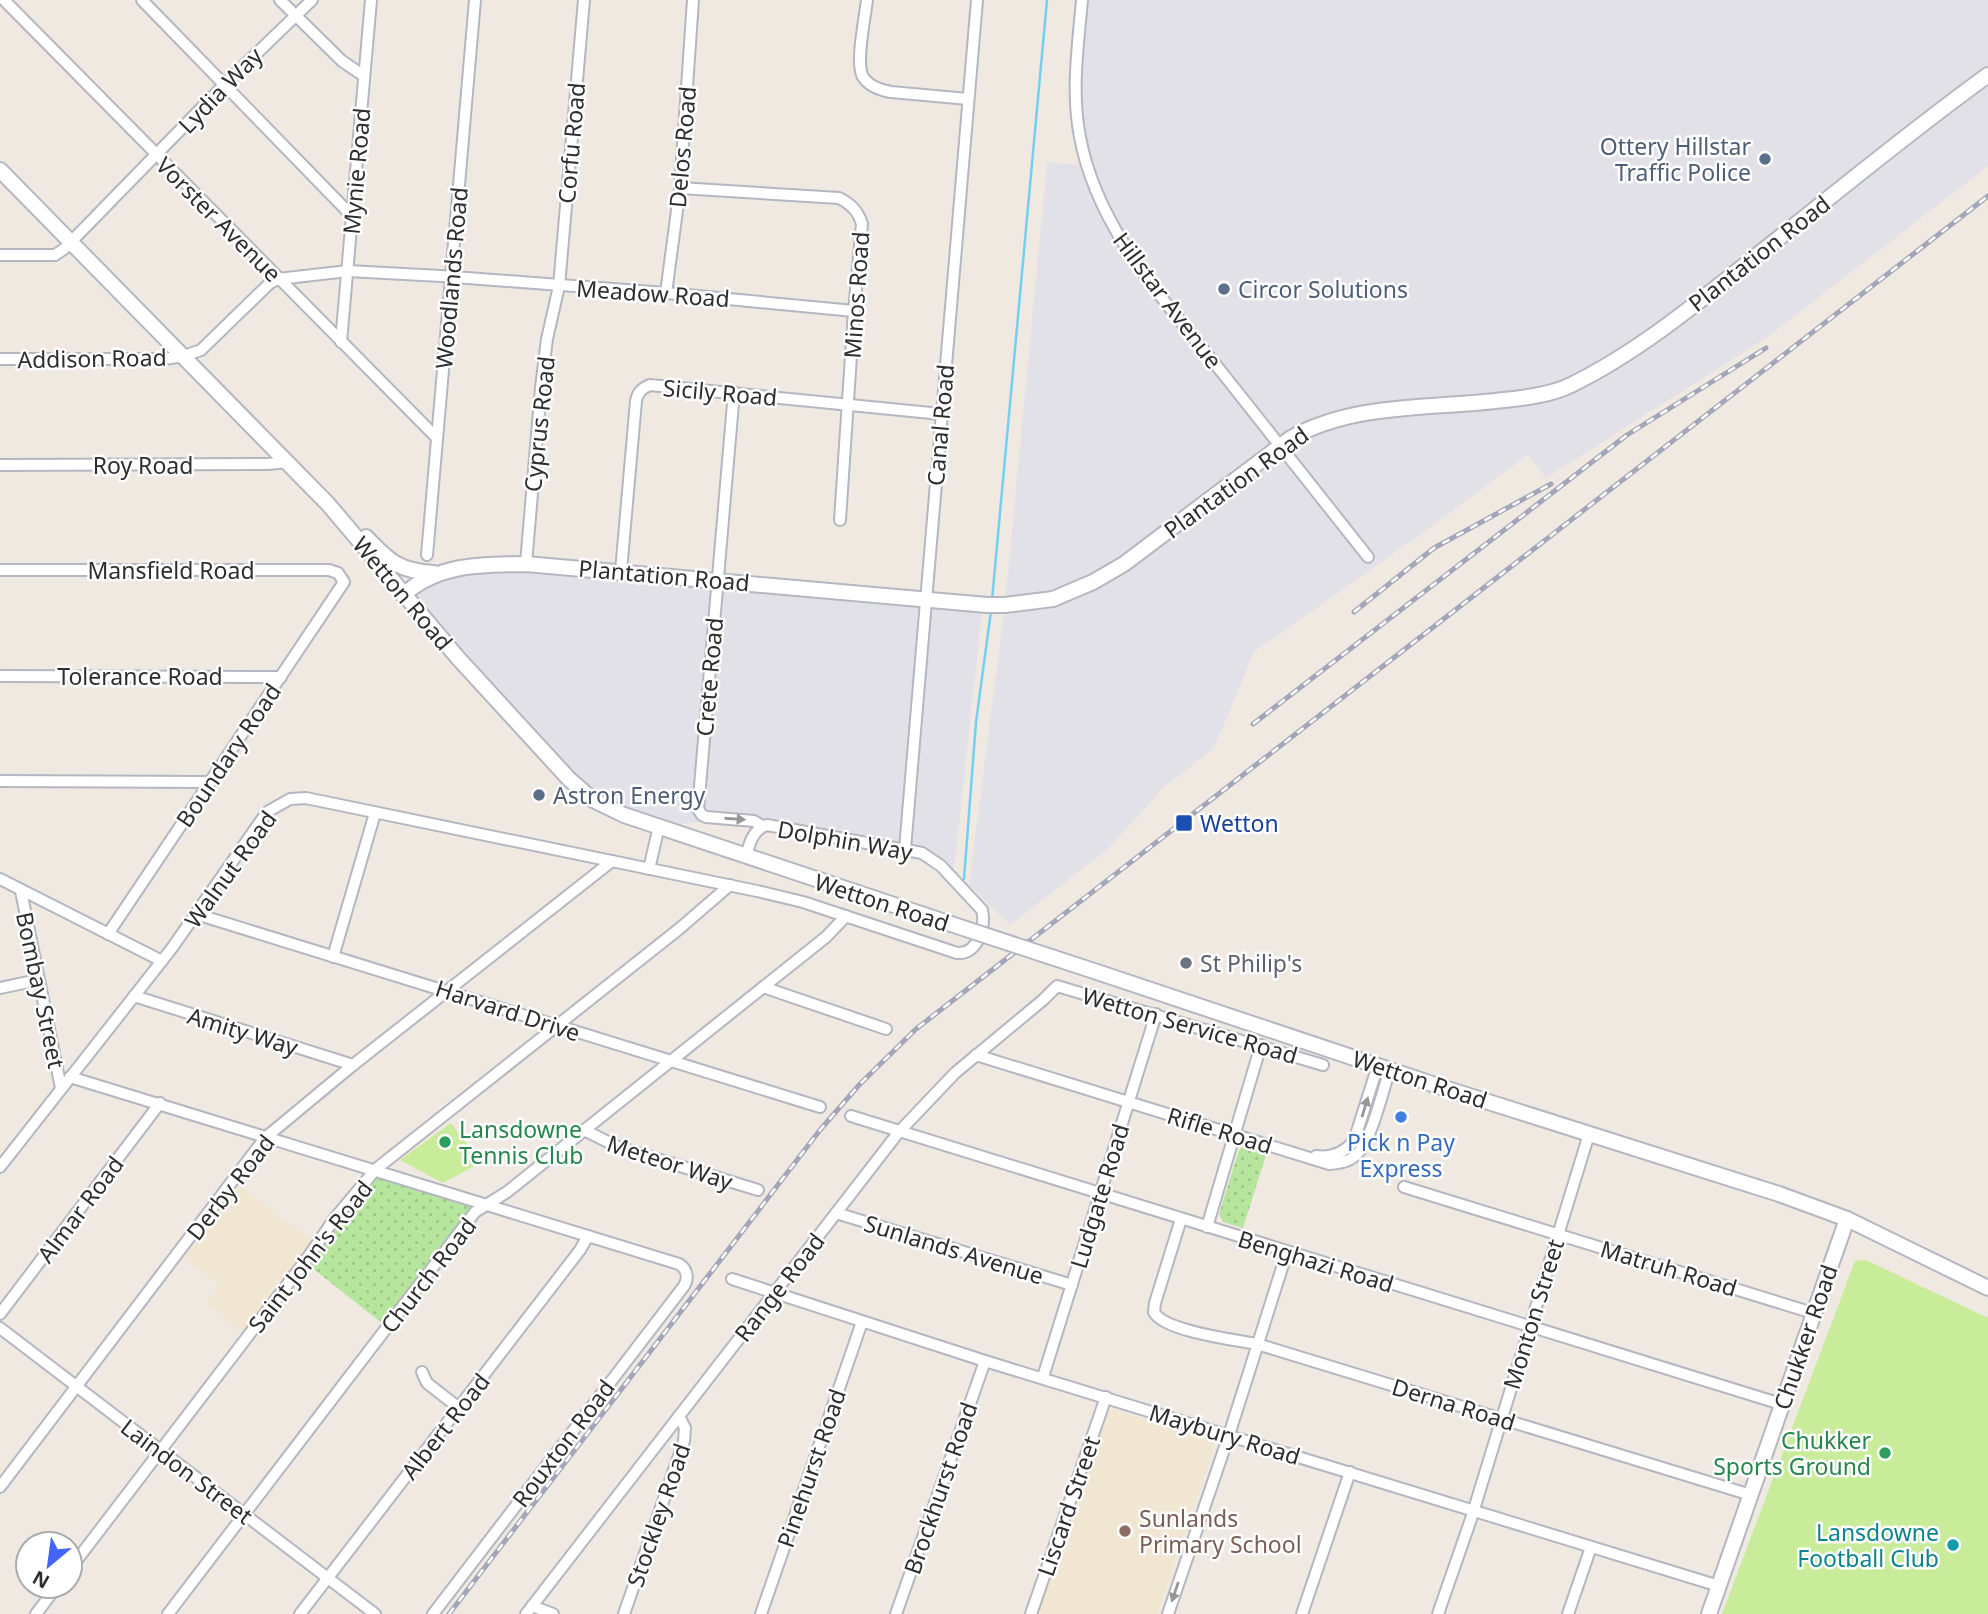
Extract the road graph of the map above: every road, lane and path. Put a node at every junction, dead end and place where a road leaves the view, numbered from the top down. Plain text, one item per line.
1 (4, 0) edge
2 (142, 0) edge
3 (280, 0) edge
4 (312, 0) edge
5 (371, 0) edge
6 (475, 0) edge
7 (584, 0) edge
8 (693, 0) edge
9 (867, 0) edge
10 (976, 0) edge
11 (1082, 0) edge
12 (295, 14) junction
13 (1988, 75) edge
14 (364, 76) junction
15 (224, 85) junction
16 (968, 99) junction
17 (156, 156) junction
18 (0, 170) edge
19 (680, 188) junction
20 (351, 215) junction
21 (71, 241) junction
22 (0, 255) edge
23 (348, 271) junction
24 (451, 277) junction
25 (278, 279) junction
26 (559, 286) junction
27 (666, 293) junction
28 (854, 311) junction
29 (341, 342) junction
30 (184, 356) junction
31 (0, 359) edge
32 (734, 393) junction
33 (849, 403) junction
34 (941, 414) junction
35 (436, 437) junction
36 (1281, 447) junction
37 (287, 462) junction
38 (0, 465) edge
39 (840, 520) dead end
40 (344, 523) junction
41 (427, 555) dead end
42 (1368, 558) dead end
43 (526, 564) junction
44 (0, 570) edge
45 (621, 571) junction
46 (437, 573) junction
47 (340, 576) joint
48 (718, 580) junction
49 (403, 595) junction
50 (926, 599) junction
51 (0, 676) edge
52 (281, 677) junction
53 (0, 782) edge
54 (210, 782) junction
55 (375, 813) junction
56 (659, 826) junction
57 (762, 826) junction
58 (905, 849) junction
59 (746, 857) junction
60 (612, 862) junction
61 (649, 869) junction
62 (0, 879) edge
63 (730, 886) junction
64 (21, 891) junction
65 (196, 914) junction
66 (846, 916) junction
67 (108, 934) junction
68 (332, 957) junction
69 (162, 961) junction
70 (38, 980) junction
71 (1057, 986) joint
72 (763, 987) junction
73 (0, 988) edge
74 (450, 991) junction
75 (134, 996) junction
76 (1156, 1014) junction
77 (557, 1026) junction
78 (886, 1029) dead end
79 (1261, 1045) junction
80 (976, 1055) junction
81 (670, 1062) junction
82 (353, 1065) junction
83 (1323, 1065) dead end
84 (1384, 1067) junction
85 (70, 1077) junction
86 (61, 1088) junction
87 (1128, 1102) junction
88 (160, 1104) junction
89 (820, 1107) dead end
90 (850, 1116) dead end
91 (584, 1130) junction
92 (898, 1133) junction
93 (1236, 1134) junction
94 (1589, 1134) junction
95 (265, 1139) junction
96 (0, 1167) edge
97 (376, 1169) junction
98 (1404, 1186) dead end
99 (758, 1190) dead end
100 (1100, 1195) junction
101 (485, 1205) junction
102 (836, 1213) junction
103 (1181, 1219) junction
104 (1847, 1219) junction
105 (1207, 1227) junction
106 (1558, 1234) junction
107 (588, 1236) junction
108 (1287, 1252) junction
109 (732, 1279) dead end
110 (1072, 1285) junction
111 (1988, 1288) edge
112 (774, 1294) junction
113 (1813, 1313) junction
114 (0, 1314) edge
115 (862, 1322) junction
116 (1529, 1327) junction
117 (0, 1328) edge
118 (1257, 1344) junction
119 (985, 1361) junction
120 (422, 1372) dead end
121 (1044, 1377) junction
122 (77, 1387) junction
123 (1106, 1397) junction
124 (1781, 1404) junction
125 (459, 1408) junction
126 (679, 1416) junction
127 (1500, 1418) junction
128 (1229, 1435) junction
129 (160, 1450) junction
130 (1350, 1472) junction
131 (0, 1487) edge
132 (1751, 1495) junction
133 (1472, 1510) junction
134 (244, 1514) junction
135 (1591, 1546) junction
136 (84, 1550) edge
137 (327, 1577) junction
138 (1719, 1586) junction
139 (529, 1610) edge
140 (168, 1614) edge
141 (300, 1614) edge
142 (374, 1614) edge
143 (433, 1614) edge
144 (553, 1614) edge
145 (624, 1614) edge
146 (761, 1614) edge
147 (896, 1614) edge
148 (1031, 1614) edge
149 (1168, 1614) edge
150 (1302, 1614) edge
151 (1438, 1614) edge
152 (1568, 1614) edge
153 (1709, 1614) edge

1 - 17 street, Vorster Avenue
2 - 15 street
3 - 12 street
4 - 12 street, Lydia Way
5 - 14 street, Mynie Road
6 - 24 street, Woodlands Road
7 - 26 street, Corfu Road
8 - 19 street, Delos Road
9 - 16 street
10 - 16 street, Canal Road
11 - 36 street, Hillstar Avenue
12 - 14 street
12 - 15 street, Lydia Way
13 - 36 main road, Plantation Road
14 - 20 street, Mynie Road
15 - 17 street, Lydia Way
15 - 20 street
16 - 34 street, Canal Road
17 - 21 street, Lydia Way
17 - 25 street, Vorster Avenue
18 - 21 main road, Wetton Road
19 - 27 street, Delos Road
19 - 28 street, Minos Road
20 - 23 street, Mynie Road
21 - 22 street, Lydia Way
21 - 30 main road, Wetton Road
23 - 24 street, Meadow Road
23 - 25 street, Meadow Road
23 - 29 street, Mynie Road
24 - 26 street, Meadow Road
24 - 35 street, Woodlands Road
25 - 29 street, Vorster Avenue
25 - 30 street
26 - 27 street, Meadow Road
26 - 43 street, Cyprus Road
27 - 28 street, Meadow Road
28 - 33 street, Minos Road
29 - 35 street, Vorster Avenue
30 - 31 street, Addison Road
30 - 37 main road, Wetton Road
32 - 33 street, Sicily Road
32 - 45 street, Sicily Road
32 - 48 street, Crete Road
33 - 34 street, Sicily Road
33 - 39 street, Minos Road
34 - 50 street, Canal Road
35 - 41 street, Woodlands Road
36 - 42 street, Hillstar Avenue
36 - 50 main road, Plantation Road
37 - 38 street, Roy Road
37 - 40 main road, Wetton Road
40 - 46 main road
40 - 49 main road, Wetton Road
43 - 45 main road, Plantation Road
43 - 46 main road, Plantation Road
44 - 47 street, Mansfield Road
45 - 48 main road, Plantation Road
46 - 49 main road, Plantation Road
47 - 52 street, Boundary Road
48 - 50 main road, Plantation Road
48 -> 57 street, Crete Road
49 - 56 main road, Wetton Road
50 - 58 street, Canal Road
51 - 52 street, Tolerance Road
52 - 54 street, Boundary Road
53 - 54 street
54 - 67 street, Boundary Road
55 - 60 street, Walnut Road
55 - 65 street, Walnut Road
55 - 68 street
56 - 59 main road, Wetton Road
56 - 61 street
57 - 58 street, Dolphin Way
57 - 59 street, Dolphin Way
58 - 66 street, Dolphin Way
59 - 84 main road, Wetton Road, bridge
60 - 61 street, Walnut Road
60 - 74 street, Derby Road
61 - 63 street, Dolphin Way
62 - 64 street
63 - 66 street, Dolphin Way
63 - 77 street, Saint John's Road
64 - 67 street
64 - 70 street, Bombay Street
65 - 68 street, Harvard Drive
65 - 69 street, Walnut Road
66 - 72 street, Church Road
67 - 69 street
68 - 74 street, Harvard Drive
69 - 75 street, Walnut Road
70 - 73 street
70 - 86 street, Bombay Street
71 - 76 street, Wetton Service Road
71 - 80 street, Range Road
72 - 78 street
72 - 81 street, Church Road
74 - 77 street, Harvard Drive
74 - 82 street, Derby Road
75 - 82 street, Amity Way
75 - 85 street, Walnut Road
76 - 79 street, Wetton Service Road
76 - 87 street, Ludgate Road
77 - 81 street, Harvard Drive
77 - 97 street, Saint John's Road
79 - 83 street, Wetton Service Road
79 - 93 street
80 - 87 street, Rifle Road
80 - 92 street, Range Road
81 - 89 street, Harvard Drive
81 - 91 street, Church Road
82 - 95 street, Derby Road
84 - 93 street, Rifle Road
84 - 94 main road, Wetton Road
85 - 86 street, Walnut Road
85 - 88 street
86 - 96 street, Walnut Road
87 - 93 street, Rifle Road
87 - 100 street, Ludgate Road
88 - 95 street
88 - 114 street, Almar Road
90 - 92 street, Benghazi Road
91 - 99 street, Meteor Way
91 - 101 street, Church Road
92 - 100 street, Benghazi Road
92 - 102 street, Range Road
93 - 105 street
94 - 104 main road, Wetton Road
94 - 106 street, Monton Street
95 - 97 street
95 - 122 street, Derby Road
97 - 101 street
97 - 129 street, Saint John's Road
98 - 106 street, Matruh Road
100 - 103 street, Benghazi Road
100 - 110 street, Ludgate Road
101 - 107 street
101 - 134 street, Church Road
102 - 110 street, Sunlands Avenue
102 - 112 street, Range Road
103 - 105 street, Benghazi Road
103 - 118 street, Derna Road
104 - 111 main road, Wetton Road
104 - 113 main road, Chukker Road
105 - 108 street, Benghazi Road
106 - 113 street, Matruh Road
106 - 116 street, Monton Street
107 - 125 street, Albert Road
107 - 143 street, Rouxton Road
108 - 116 street, Benghazi Road
108 - 118 street
109 - 112 street, Maybury Road
110 - 121 street, Ludgate Road
112 - 115 street, Maybury Road
112 - 126 street, Range Road
113 - 124 main road, Chukker Road
115 - 119 street, Maybury Road
115 - 146 street, Pinehurst Road
116 - 124 street, Benghazi Road
116 - 127 street, Monton Street
117 - 122 street, Laindon Street
118 - 127 street, Derna Road
118 - 128 street
119 - 121 street, Maybury Road
119 - 147 street, Brockhurst Road
120 - 125 street
121 - 123 street, Maybury Road
122 - 129 street, Laindon Street
122 - 131 street, Derby Road
123 - 128 street, Maybury Road
123 - 148 street, Liscard Street
124 - 132 main road, Chukker Road
125 - 137 street, Albert Road
126 - 139 street, Range Road
126 - 145 street, Stockley Road
127 - 132 street, Derna Road
127 - 133 street, Monton Street
128 - 130 street, Maybury Road
128 -> 149 street
129 - 134 street, Laindon Street
129 - 136 street, Saint John's Road
130 - 133 street, Maybury Road
130 - 150 street
132 - 138 main road, Chukker Road
133 - 135 street, Maybury Road
133 - 151 street, Monton Street
134 - 137 street, Laindon Street
134 - 140 street, Church Road
135 - 138 street, Maybury Road
135 - 152 street
137 - 141 street, Albert Road
137 - 142 street, Laindon Street
138 - 153 main road, Chukker Road
139 - 144 street

